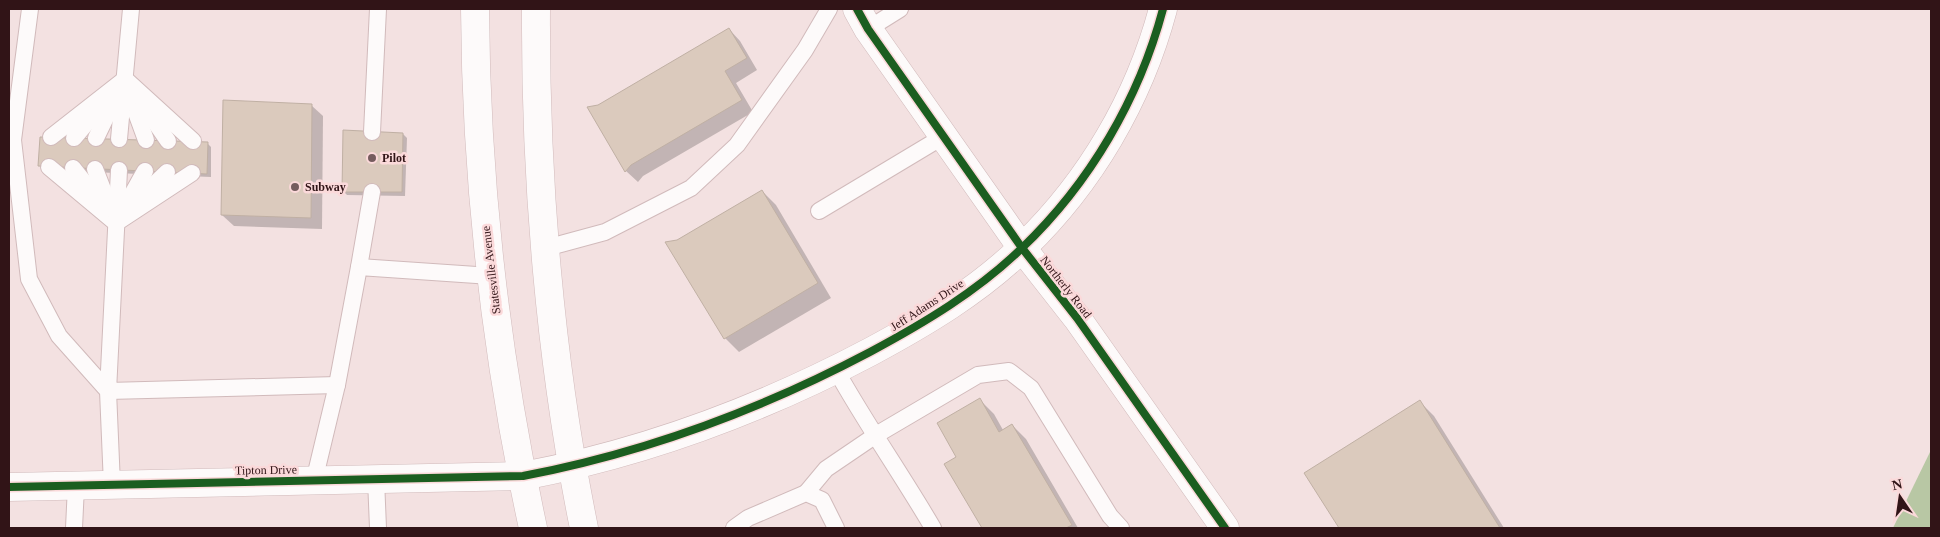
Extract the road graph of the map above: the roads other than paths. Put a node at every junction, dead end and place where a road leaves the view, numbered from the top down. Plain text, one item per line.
1 (30, 9) edge
2 (131, 9) edge
3 (378, 9) edge
4 (475, 9) edge
5 (536, 9) edge
6 (829, 9) edge
7 (900, 9) edge
8 (1163, 9) edge
9 (863, 19) edge
10 (124, 79) junction
11 (372, 132) dead end
12 (944, 136) junction
13 (50, 137) dead end
14 (74, 138) dead end
15 (96, 138) dead end
16 (119, 139) dead end
17 (146, 140) dead end
18 (168, 141) dead end
19 (193, 141) dead end
20 (49, 167) dead end
21 (73, 168) dead end
22 (95, 169) dead end
23 (118, 170) dead end
24 (145, 171) dead end
25 (167, 172) dead end
26 (192, 173) dead end
27 (372, 192) dead end
28 (819, 211) dead end
29 (116, 223) junction
30 (546, 248) junction
31 (1022, 248) junction
32 (360, 267) junction
33 (491, 276) junction
34 (836, 370) junction
35 (337, 384) junction
36 (108, 391) junction
37 (876, 435) junction
38 (573, 467) junction
39 (524, 476) junction
40 (376, 479) junction
41 (314, 480) junction
42 (112, 485) junction
43 (76, 486) junction
44 (9, 487) edge
45 (806, 493) junction
46 (74, 528) edge
47 (378, 528) edge
48 (533, 528) edge
49 (584, 528) edge
50 (734, 528) edge
51 (836, 528) edge
52 (933, 528) edge
53 (1121, 528) edge
54 (1225, 528) edge

1 - 36 lane
2 - 10 lane
3 - 11 lane
4 - 33 street, Statesville Avenue
5 - 30 street
6 - 30 lane
7 - 9 lane
8 - 31 street, Jeff Adams Drive
9 - 12 street, Northerly Road
10 - 13 lane
10 - 14 lane
10 - 15 lane
10 - 16 lane
10 - 17 lane
10 - 18 lane
10 - 19 lane
12 - 28 lane
12 - 31 street, Northerly Road
20 - 29 lane
21 - 29 lane
22 - 29 lane
23 - 29 lane
24 - 29 lane
25 - 29 lane
26 - 29 lane
27 - 32 lane
29 - 36 lane
30 - 38 street
31 - 34 street, Jeff Adams Drive
31 - 54 street, Northerly Road
32 - 33 lane
32 - 35 lane
33 - 39 street, Statesville Avenue
34 - 37 lane
34 - 38 street, Jeff Adams Drive
35 - 36 lane
35 - 41 lane
36 - 42 lane
37 - 45 lane
37 - 52 lane
37 - 53 lane
38 - 39 street, Jeff Adams Drive
38 - 49 street
39 - 40 street, Tipton Drive
39 - 48 street, Statesville Avenue
40 - 41 street, Tipton Drive
40 - 47 lane
41 - 42 street, Tipton Drive
42 - 43 street, Tipton Drive
43 - 44 street, Tipton Drive
43 - 46 lane
45 - 50 lane
45 - 51 lane

